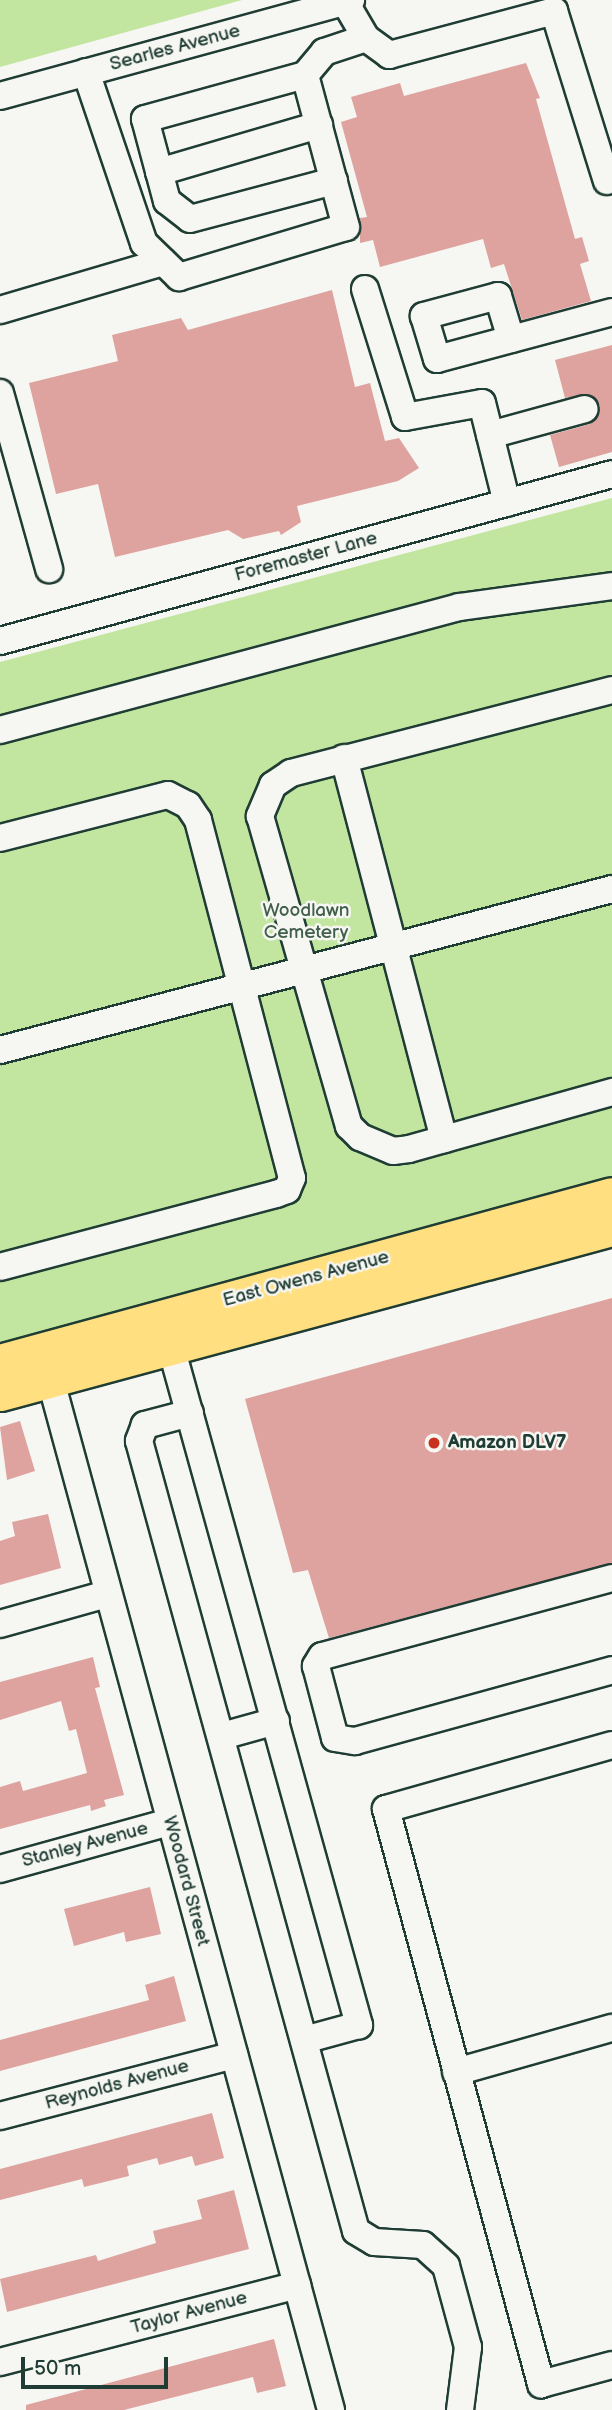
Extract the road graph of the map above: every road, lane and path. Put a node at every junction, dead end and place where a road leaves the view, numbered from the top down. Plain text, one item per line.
1 (348, 1) edge
2 (519, 10) edge
3 (366, 38) junction
4 (86, 72) junction
5 (305, 75) junction
6 (0, 96) edge
7 (319, 125) junction
8 (159, 172) junction
9 (334, 181) junction
10 (610, 188) edge
11 (163, 262) junction
12 (365, 289) dead end
13 (0, 310) edge
14 (612, 312) edge
15 (511, 339) dead end
16 (0, 393) edge
17 (585, 409) dead end
18 (490, 435) junction
19 (612, 474) edge
20 (507, 503) junction
21 (49, 569) dead end
22 (612, 586) edge
23 (0, 641) edge
24 (612, 690) edge
25 (0, 730) edge
26 (344, 758) junction
27 (0, 838) edge
28 (612, 889) edge
29 (395, 947) junction
30 (304, 970) junction
31 (242, 985) junction
32 (0, 1050) edge
33 (612, 1093) edge
34 (444, 1139) junction
35 (612, 1195) edge
36 (612, 1228) edge
37 (0, 1267) edge
38 (171, 1347) junction
39 (0, 1362) edge
40 (47, 1365) junction
41 (0, 1393) edge
42 (190, 1413) junction
43 (612, 1578) edge
44 (107, 1594) junction
45 (0, 1624) edge
46 (612, 1670) edge
47 (276, 1721) junction
48 (222, 1736) junction
49 (612, 1745) edge
50 (170, 1822) junction
51 (0, 1868) edge
52 (612, 2028) edge
53 (304, 2040) junction
54 (234, 2055) junction
55 (456, 2072) junction
56 (0, 2116) edge
57 (297, 2285) junction
58 (0, 2362) edge
59 (612, 2365) edge
60 (331, 2410) edge
61 (460, 2410) edge

1 - 3 street
1 - 4 street, Searles Avenue
2 - 3 street
2 - 10 street
3 - 5 street
4 - 6 street, Searles Avenue
4 - 11 street
5 - 7 street
5 - 8 street
7 - 8 street
7 - 9 street
8 - 9 street
9 - 11 street
11 - 13 street
12 - 18 street
14 - 15 street
16 - 21 street
17 - 18 street
18 - 20 street
19 - 20 street, Foremaster Lane
20 - 23 street, Foremaster Lane
22 - 25 street
24 - 26 street
26 - 29 street
26 - 30 street
27 - 31 street
28 - 29 street
29 - 30 street
29 - 34 street
30 - 31 street
30 - 34 street
31 - 32 street
31 - 37 street
33 - 34 street
35 - 40 main road, East Owens Avenue
36 - 38 main road, East Owens Avenue
38 - 40 main road, East Owens Avenue
38 - 42 street
39 - 40 main road, East Owens Avenue
40 - 41 main road, East Owens Avenue
40 - 44 street, Woodard Street
42 - 47 street
42 - 48 street
43 - 46 street
44 - 45 street
44 - 50 street, Woodard Street
47 - 48 street
47 - 53 street
48 - 53 street
49 - 55 street
50 - 51 street, Stanley Avenue
50 - 54 street, Woodard Street
52 - 55 street
53 - 61 street
54 - 56 street, Reynolds Avenue
54 - 57 street, Woodard Street
55 - 59 street
57 - 58 street, Taylor Avenue
57 - 60 street, Woodard Street

